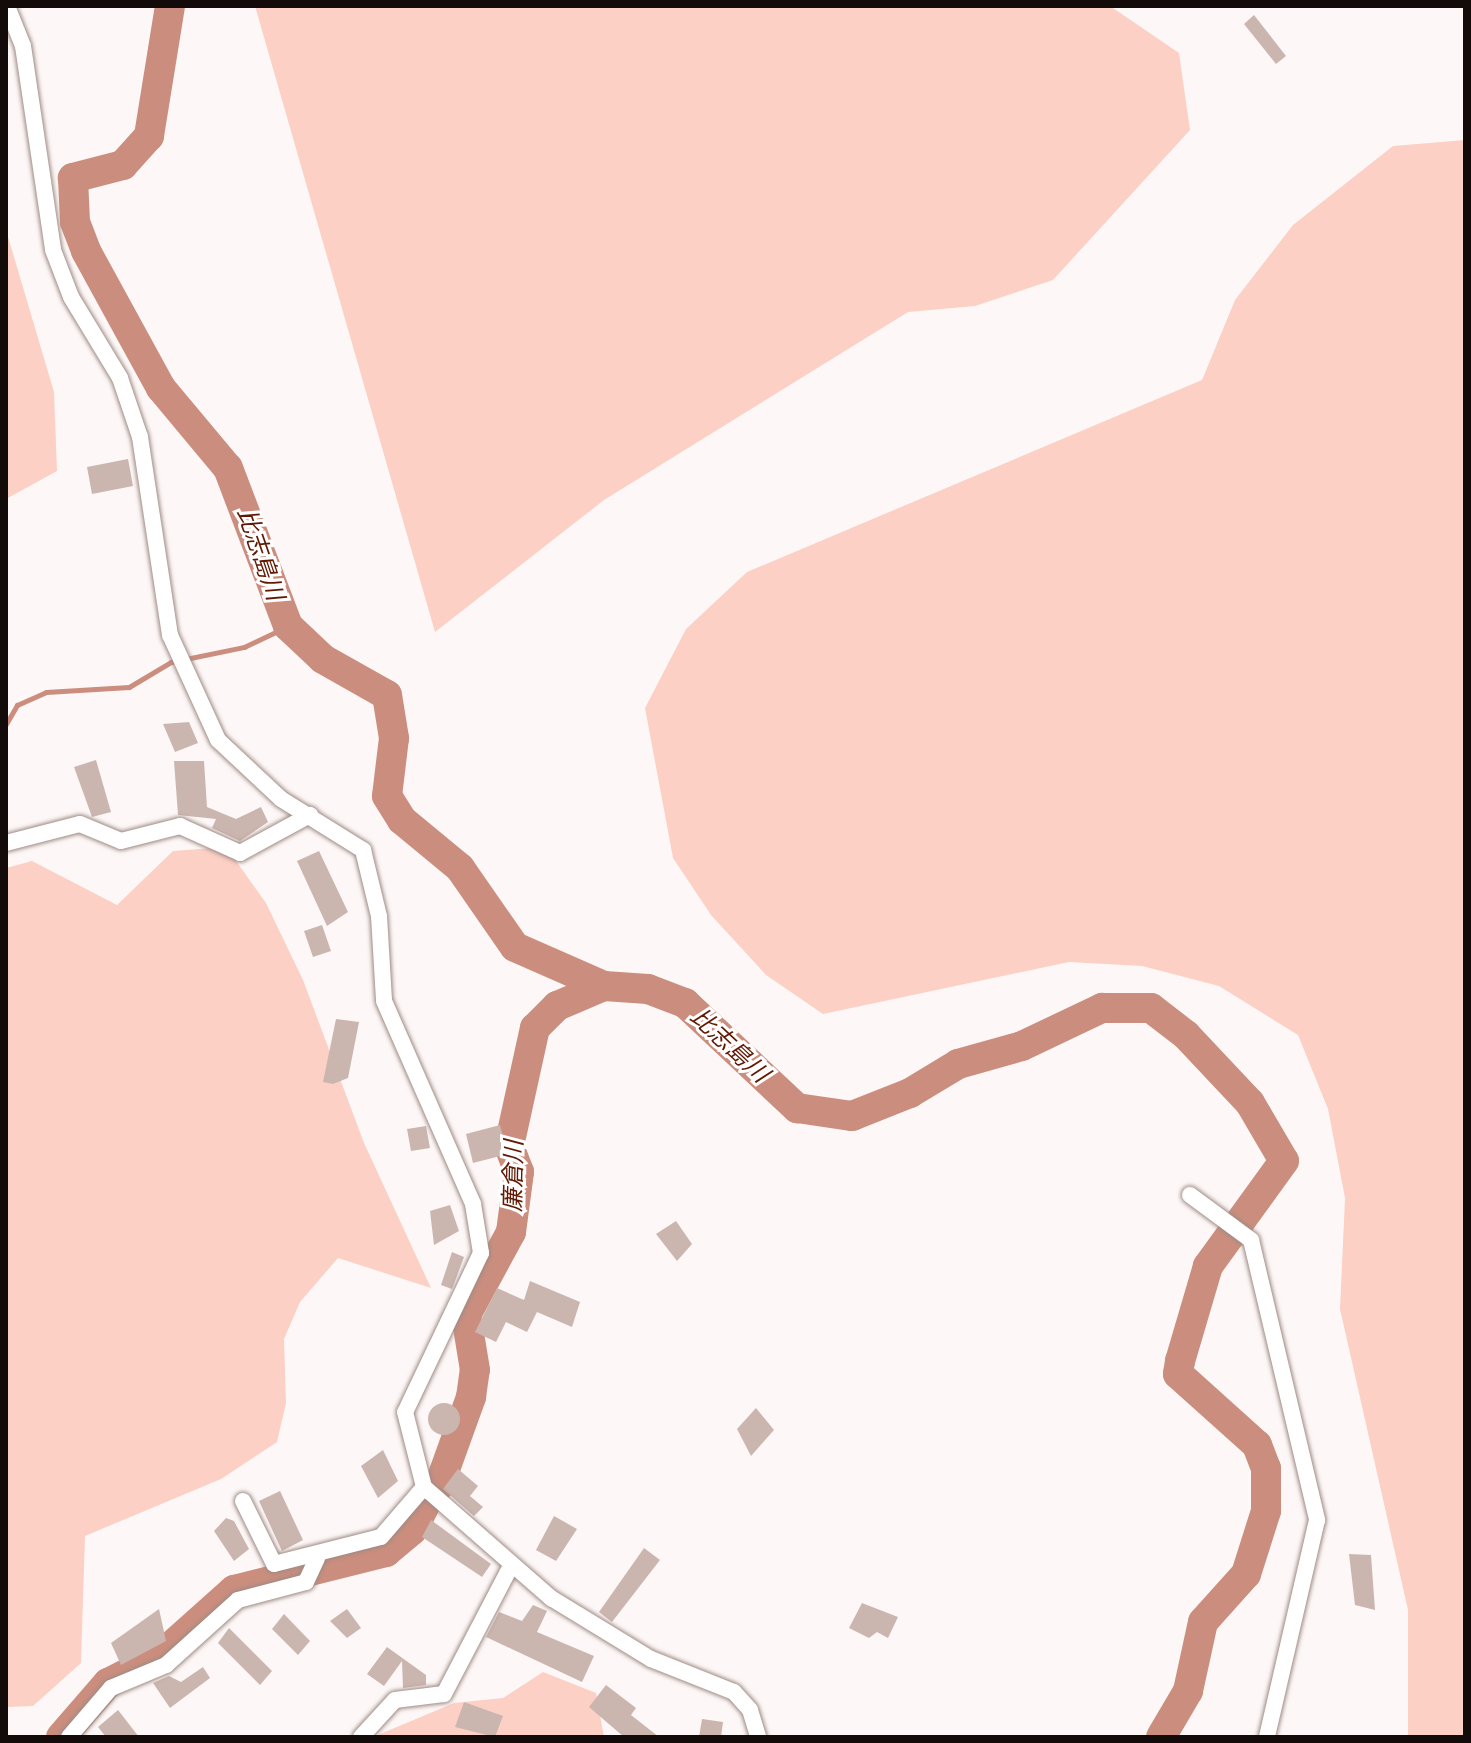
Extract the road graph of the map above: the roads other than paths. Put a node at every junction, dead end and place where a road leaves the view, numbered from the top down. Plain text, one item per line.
1 (7, 6) edge
2 (310, 815) junction
3 (6, 843) edge
4 (1190, 1195) dead end
5 (424, 1487) junction
6 (243, 1501) dead end
7 (317, 1558) junction
8 (511, 1566) junction
9 (69, 1737) edge
10 (361, 1737) edge
11 (758, 1737) edge
12 (1267, 1737) edge

1 - 2 street
2 - 3 street
2 - 5 street
4 - 12 street
5 - 7 street
5 - 8 street
6 - 7 street
7 - 9 street
8 - 10 street
8 - 11 street

